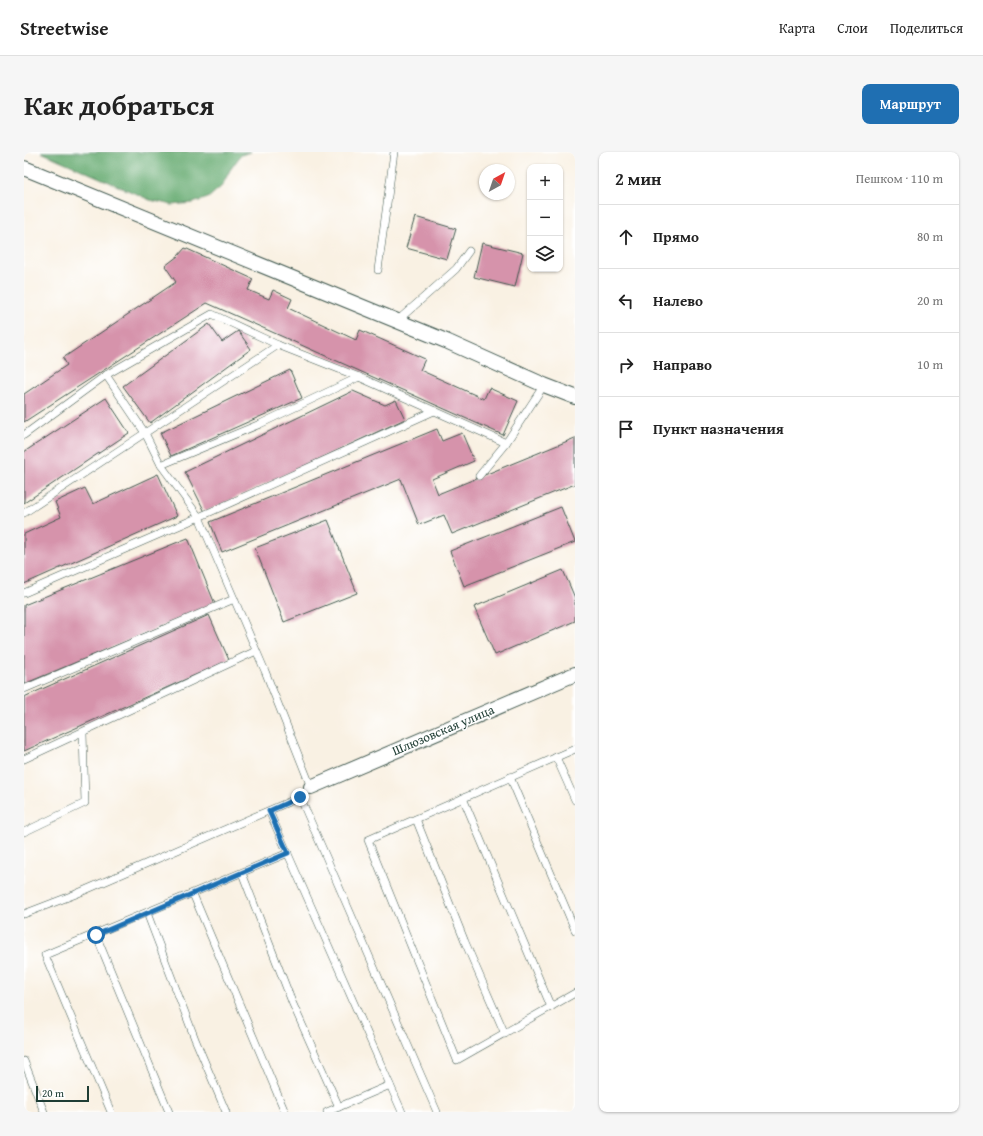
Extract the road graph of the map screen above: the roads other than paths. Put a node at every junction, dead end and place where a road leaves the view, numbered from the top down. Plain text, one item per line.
1 (394, 152) edge
2 (24, 168) edge
3 (469, 251) dead end
4 (378, 270) dead end
5 (398, 321) junction
6 (278, 345) junction
7 (106, 375) junction
8 (359, 377) junction
9 (544, 384) junction
10 (575, 396) edge
11 (434, 410) junction
12 (145, 433) junction
13 (24, 435) edge
14 (506, 443) junction
15 (161, 465) junction
16 (479, 476) dead end
17 (24, 513) edge
18 (199, 517) junction
19 (24, 593) edge
20 (234, 599) junction
21 (256, 651) junction
22 (575, 674) edge
23 (24, 689) edge
24 (83, 733) junction
25 (575, 749) edge
26 (556, 757) junction
27 (24, 760) edge
28 (510, 777) junction
29 (311, 787) junction
30 (300, 797) junction
31 (462, 798) junction
32 (575, 800) edge
33 (269, 811) junction
34 (416, 819) junction
35 (24, 832) edge
36 (288, 853) junction
37 (242, 873) junction
38 (193, 894) junction
39 (147, 913) junction
40 (24, 914) edge
41 (575, 930) edge
42 (96, 935) junction
43 (575, 993) edge
44 (551, 1007) junction
45 (504, 1034) junction
46 (24, 1061) edge
47 (390, 1085) junction
48 (339, 1107) junction
49 (44, 1112) edge
50 (111, 1112) edge
51 (169, 1112) edge
52 (226, 1112) edge
53 (285, 1112) edge
54 (327, 1112) edge
55 (402, 1112) edge
56 (437, 1112) edge

1 - 4 lane
2 - 5 street
3 - 5 lane
5 - 9 street
6 - 7 lane
6 - 8 lane
6 - 12 lane
7 - 12 lane
7 - 13 lane
8 - 11 lane
8 - 15 lane
9 - 10 street
9 - 14 lane
11 - 14 lane
11 - 18 lane
12 - 15 lane
12 - 17 lane
14 - 16 lane
15 - 18 lane
18 - 19 lane
18 - 20 lane
20 - 21 lane
20 - 23 lane
21 - 24 lane
21 - 29 lane
22 - 29 street, Шлюзовская улица
24 - 27 lane
24 - 35 lane
25 - 26 lane
26 - 28 lane
26 - 32 lane
28 - 31 lane
28 - 41 lane
29 - 30 lane
30 - 33 lane
30 - 56 lane
31 - 34 lane
31 - 44 lane
33 - 36 lane
33 - 40 lane
34 - 45 lane
34 - 45 lane
36 - 37 lane
36 - 47 lane
37 - 38 lane
37 - 48 lane
38 - 39 lane
38 - 53 lane
39 - 42 lane
39 - 52 lane
42 - 50 lane
42 - 51 lane
43 - 44 lane
44 - 45 lane
46 - 49 lane
47 - 48 lane
47 - 55 lane
48 - 54 lane

